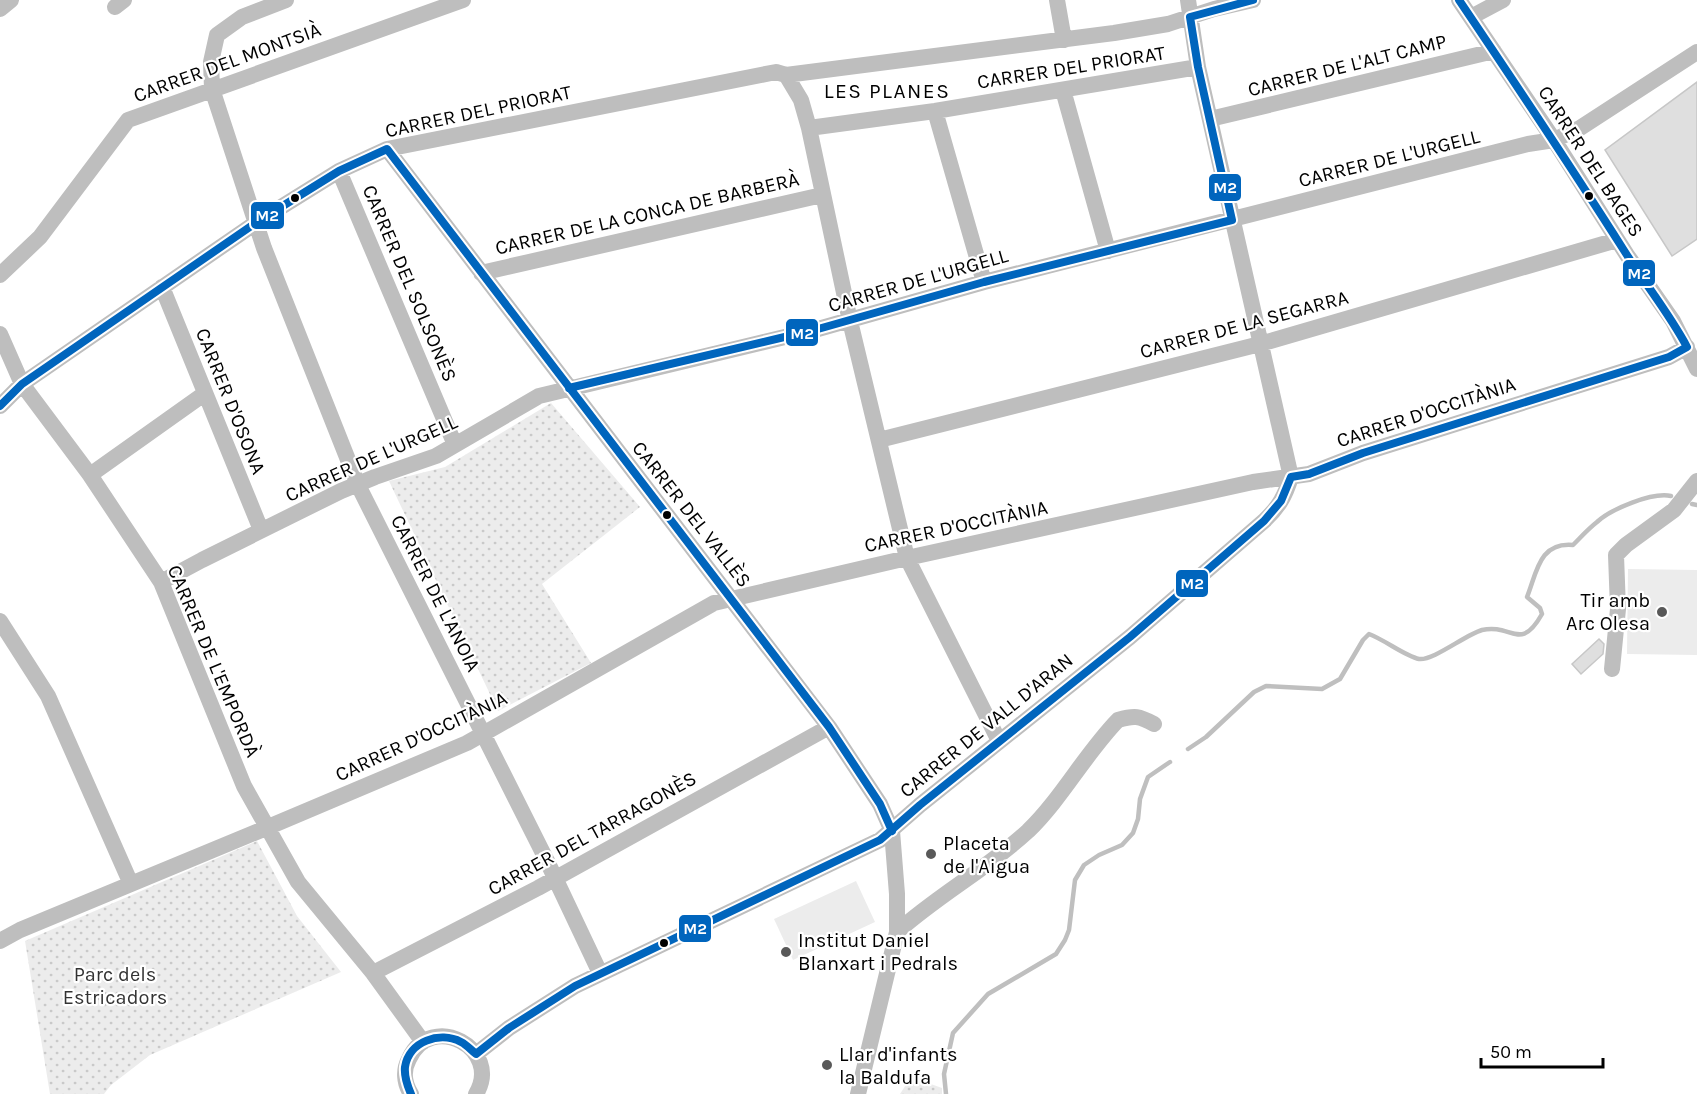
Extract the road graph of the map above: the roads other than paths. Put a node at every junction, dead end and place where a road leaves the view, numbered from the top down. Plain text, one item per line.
1 (11, 0) edge
2 (286, 0) edge
3 (464, 0) edge
4 (1057, 0) edge
5 (1253, 0) edge
6 (1459, 0) edge
7 (1503, 0) edge
8 (1189, 8) edge
9 (0, 9) edge
10 (1471, 16) junction
11 (1064, 40) junction
12 (1494, 51) junction
13 (1697, 52) edge
14 (1198, 68) junction
15 (786, 75) junction
16 (212, 89) junction
17 (1063, 90) junction
18 (935, 111) junction
19 (1210, 119) junction
20 (809, 128) junction
21 (1554, 140) junction
22 (387, 149) junction
23 (339, 171) junction
24 (822, 195) junction
25 (1232, 220) junction
26 (256, 222) junction
27 (1617, 240) junction
28 (1108, 251) junction
29 (481, 273) junction
30 (0, 275) edge
31 (984, 282) junction
32 (162, 287) junction
33 (850, 321) junction
34 (0, 334) edge
35 (1260, 344) junction
36 (1687, 346) junction
37 (1697, 369) edge
38 (22, 384) junction
39 (569, 388) junction
40 (204, 394) junction
41 (0, 406) edge
42 (879, 440) junction
43 (455, 445) junction
44 (90, 475) junction
45 (1291, 477) junction
46 (1697, 481) edge
47 (358, 485) junction
48 (261, 530) junction
49 (907, 558) junction
50 (161, 582) junction
51 (731, 598) junction
52 (0, 621) edge
53 (1612, 669) dead end
54 (1155, 724) dead end
55 (829, 727) junction
56 (483, 734) junction
57 (999, 741) junction
58 (266, 828) junction
59 (892, 831) junction
60 (555, 878) junction
61 (131, 884) junction
62 (897, 932) junction
63 (0, 940) edge
64 (373, 973) junction
65 (600, 973) junction
66 (423, 1042) junction
67 (476, 1054) junction
68 (411, 1094) edge
69 (476, 1094) edge
70 (858, 1094) edge

1 - 9 street
2 - 16 street, CARRER DE L'ANOIA
3 - 16 street, CARRER DEL MONTSIÀ
4 - 11 street
5 - 8 street, CARRER DEL PRIORAT
6 - 10 street, CARRER DEL BAGES
7 - 10 street
8 - 11 street, CARRER DEL PRIORAT
8 - 14 street
10 - 12 street, CARRER DEL BAGES
11 - 15 street, CARRER DEL PRIORAT
12 - 19 street, CARRER DE L'ALT CAMP
12 - 21 street, CARRER DEL BAGES
13 - 21 street, CARRER DE L'URGELL
14 - 17 street, CARRER DEL PRIORAT
14 - 19 street
15 - 20 street
15 - 22 street, CARRER DEL PRIORAT
16 - 26 street, CARRER DE L'ANOIA
16 - 30 street, CARRER DEL MONTSIÀ
17 - 18 street, CARRER DEL PRIORAT
17 - 28 street
18 - 20 street, CARRER DEL PRIORAT
18 - 31 street
19 - 25 street
20 - 24 street
21 - 25 street, CARRER DE L'URGELL
21 - 27 street, CARRER DEL BAGES
22 - 23 street, CARRER DEL PRIORAT
22 - 29 street, CARRER DEL VALLÈS
23 - 26 street, CARRER DEL PRIORAT
23 - 43 street, CARRER DEL SOLSONÈS
24 - 29 street, CARRER DE LA CONCA DE BARBERÀ
24 - 33 street
25 - 28 street, CARRER DE L'URGELL
25 - 35 street
26 - 32 street, CARRER DEL PRIORAT
26 - 47 street, CARRER DE L'ANOIA
27 - 35 street, CARRER DE LA SEGARRA
27 - 36 street, CARRER DEL BAGES
28 - 31 street, CARRER DE L'URGELL
29 - 39 street, CARRER DEL VALLÈS
31 - 33 street, CARRER DE L'URGELL
32 - 38 street, CARRER DEL PRIORAT
32 - 40 street, CARRER D'OSONA
33 - 39 street, CARRER DE L'URGELL
33 - 42 street
34 - 38 street, CARRER DE L'EMPORDÀ
35 - 42 street, CARRER DE LA SEGARRA
35 - 45 street
36 - 37 street, CARRER DEL BAGES
36 - 45 street, CARRER D'OCCITÀNIA
38 - 41 street, CARRER DEL PRIORAT
38 - 44 street, CARRER DE L'EMPORDÀ
39 - 43 street, CARRER DE L'URGELL
39 - 51 street, CARRER DEL VALLÈS
40 - 44 street
40 - 48 street, CARRER D'OSONA
42 - 49 street
43 - 47 street, CARRER DE L'URGELL
44 - 50 street, CARRER DE L'EMPORDÀ
45 - 49 street, CARRER D'OCCITÀNIA
45 - 57 street, CARRER DE VALL D'ARAN
46 - 53 street
47 - 48 street, CARRER DE L'URGELL
47 - 56 street, CARRER DE L'ANOIA
48 - 50 street, CARRER DE L'URGELL
49 - 51 street, CARRER D'OCCITÀNIA
49 - 57 street
50 - 58 street, CARRER DE L'EMPORDÀ
51 - 55 street, CARRER DEL VALLÈS
51 - 56 street, CARRER D'OCCITÀNIA
52 - 61 street
54 - 62 street
55 - 59 street, CARRER DEL VALLÈS
55 - 60 street, CARRER DEL TARRAGONÈS
56 - 58 street, CARRER D'OCCITÀNIA
56 - 60 street, CARRER DE L'ANOIA
57 - 59 street, CARRER DE VALL D'ARAN
58 - 61 street, CARRER D'OCCITÀNIA
58 - 64 street, CARRER DE L'EMPORDÀ
59 - 62 street, CARRER DEL VALLÈS
59 - 65 street, CARRER DE VALL D'ARAN
60 - 64 street, CARRER DEL TARRAGONÈS
60 - 65 street, CARRER DE L'ANOIA
61 - 63 street, CARRER D'OCCITÀNIA
62 - 70 street, CARRER DEL VALLÈS
64 - 66 street, CARRER DE L'EMPORDÀ
65 - 67 street, CARRER DE VALL D'ARAN
66 - 67 street
66 - 68 street
67 - 69 street

